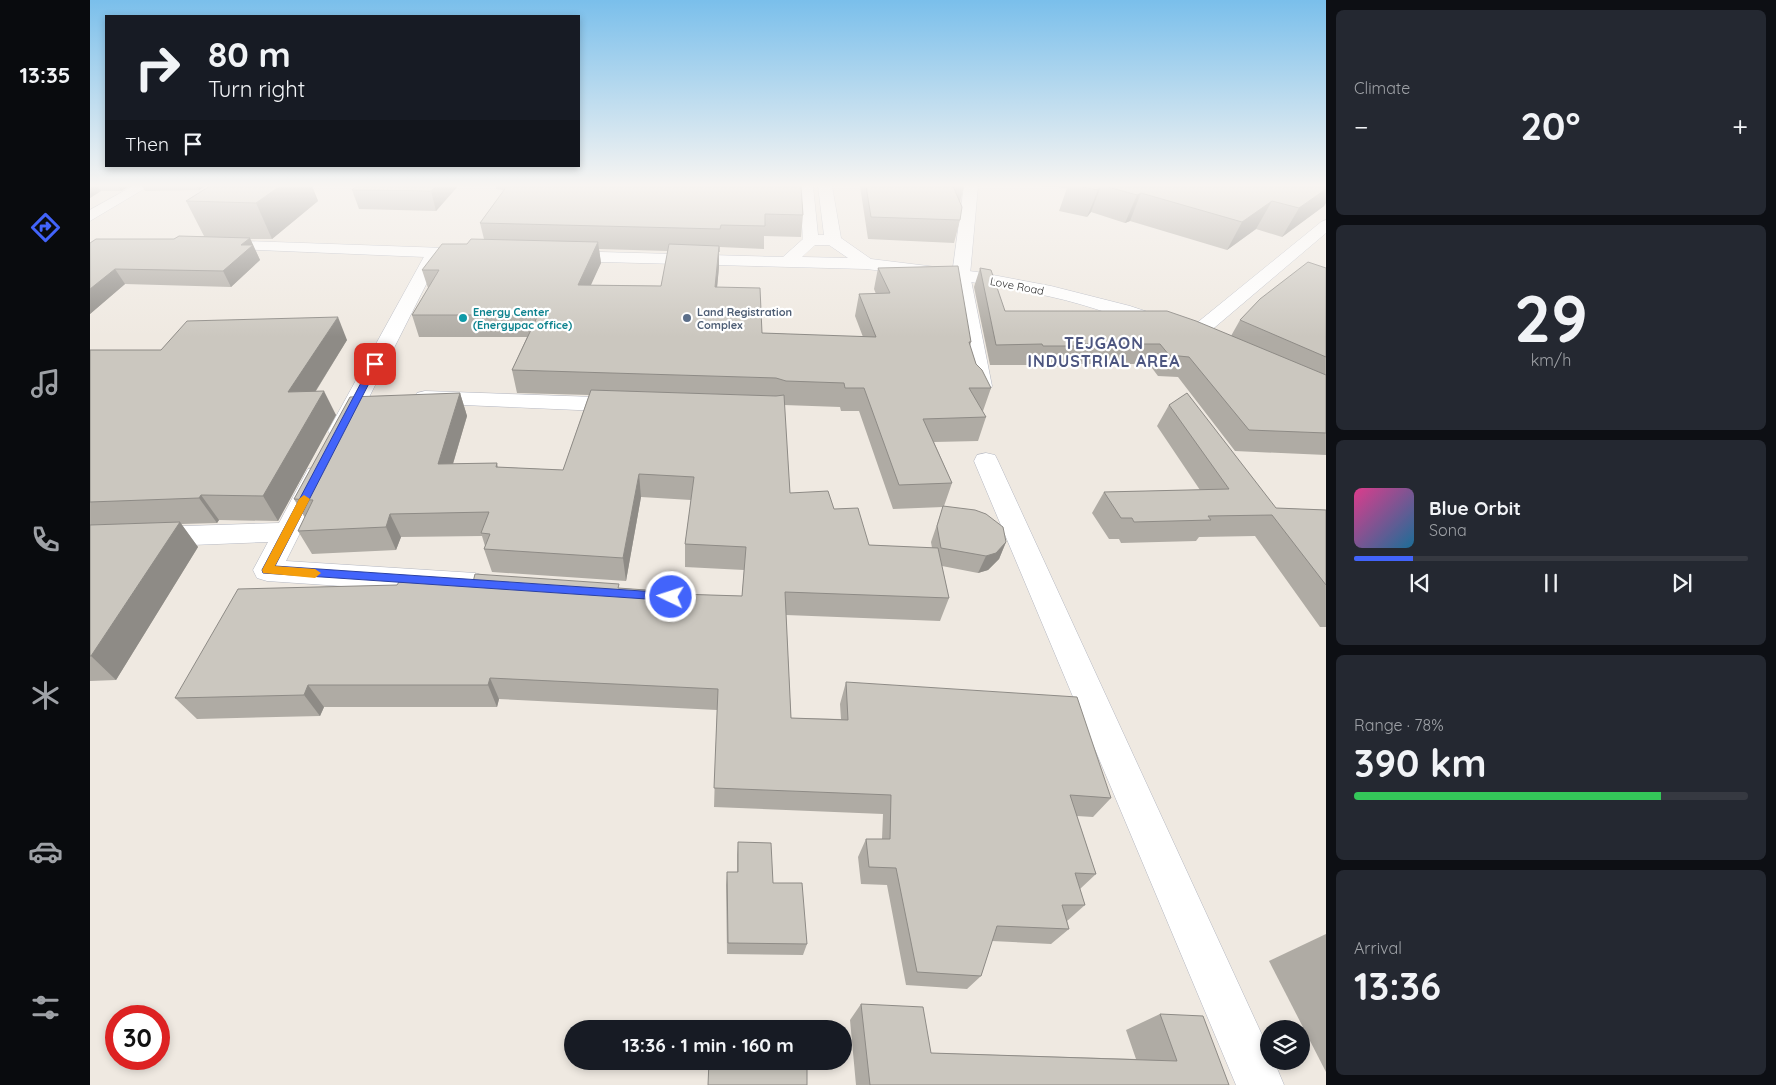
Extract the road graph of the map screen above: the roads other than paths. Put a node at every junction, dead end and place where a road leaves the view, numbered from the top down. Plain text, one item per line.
1 (812, 237) edge
2 (833, 237) edge
3 (965, 237) edge
4 (1312, 237) edge
5 (812, 240) junction
6 (833, 240) junction
7 (198, 245) edge
8 (434, 253) junction
9 (494, 254) edge
10 (543, 256) edge
11 (787, 262) junction
12 (866, 264) junction
13 (961, 275) junction
14 (1194, 335) junction
15 (1212, 343) edge
16 (981, 386) edge
17 (408, 398) edge
18 (645, 406) edge
19 (986, 460) dead end
20 (287, 532) junction
21 (90, 539) edge
22 (494, 585) edge
23 (1260, 1085) edge

1 - 5 street
2 - 6 street
3 - 13 street
4 - 14 street
5 - 6 street
5 - 11 street
6 - 12 street
7 - 8 street
8 - 9 street
8 - 20 street
10 - 11 street, Love Road
11 - 12 street, Love Road
12 - 13 street, Love Road
13 - 14 street, Love Road
13 - 16 street
14 - 15 street, Love Road
17 - 18 street
19 - 23 street
20 - 21 street
20 - 22 street

